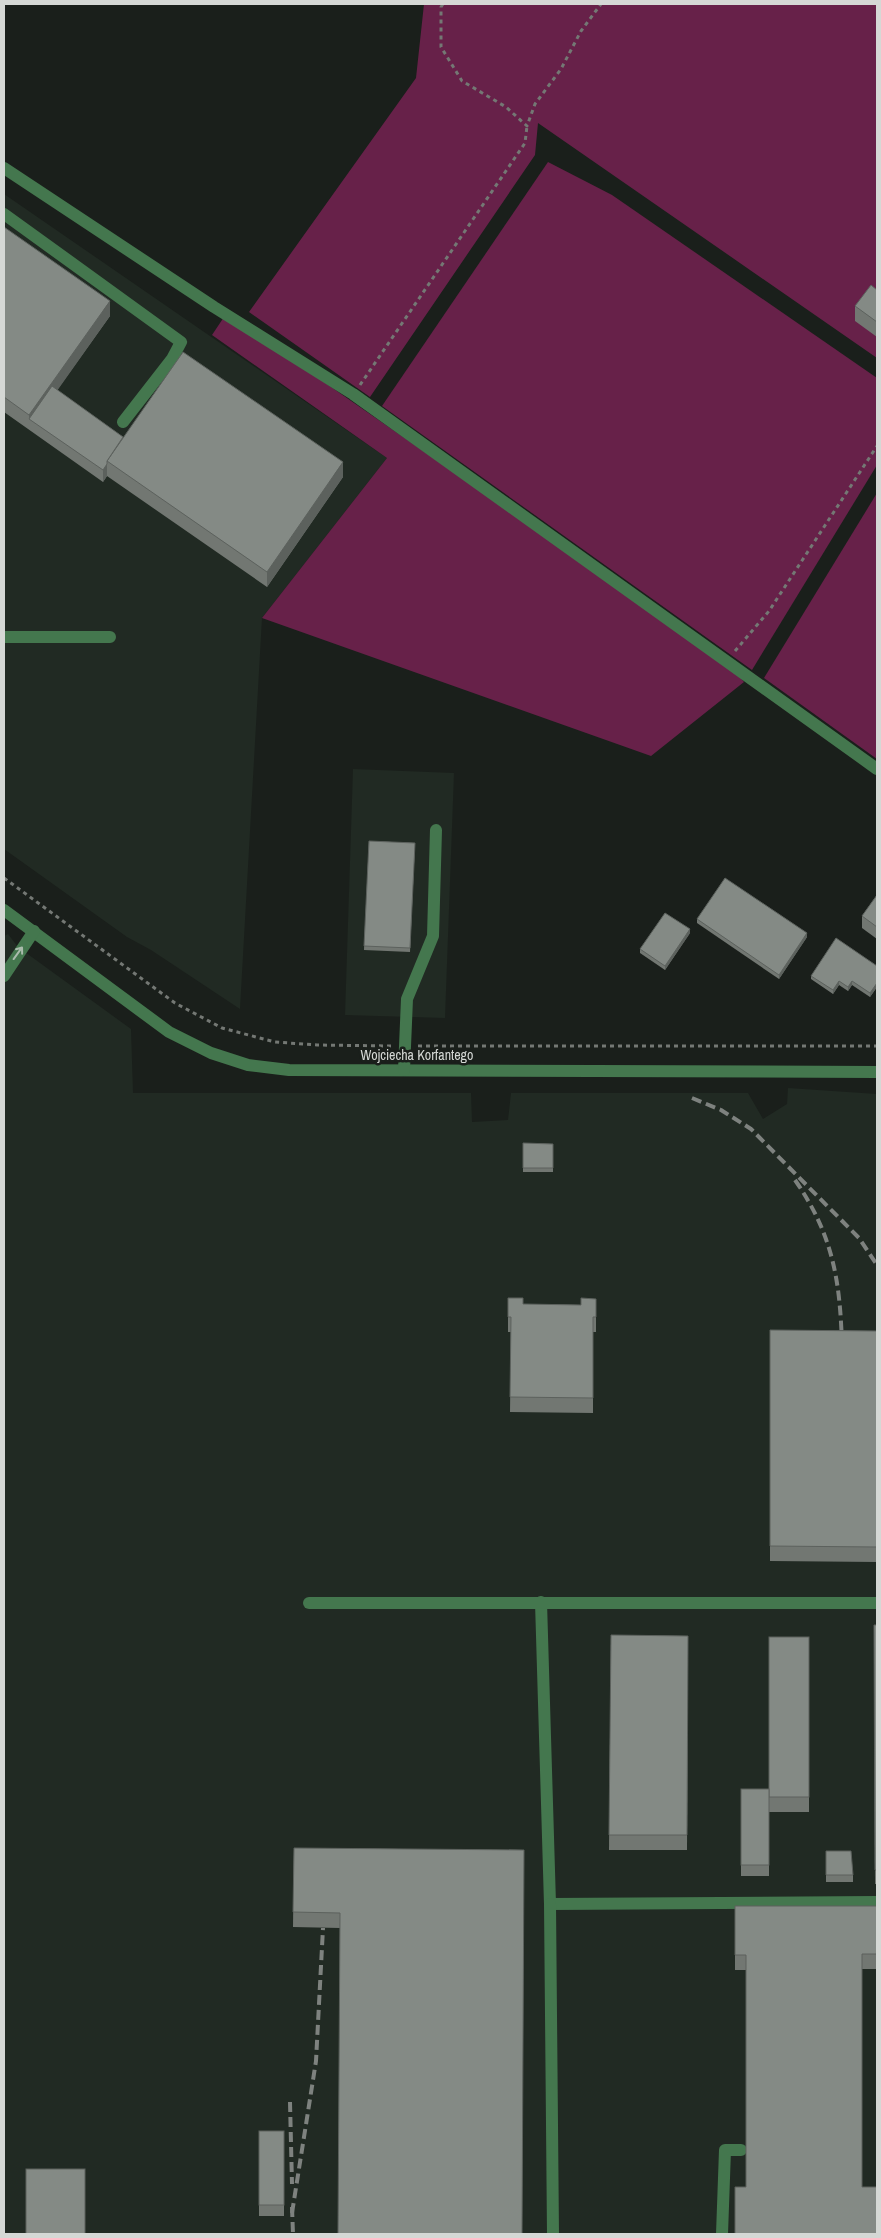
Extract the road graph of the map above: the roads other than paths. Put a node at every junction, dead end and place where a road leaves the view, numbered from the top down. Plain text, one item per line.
1 (4, 168) edge
2 (4, 214) edge
3 (123, 422) dead end
4 (4, 637) edge
5 (110, 637) dead end
6 (877, 769) edge
7 (436, 830) dead end
8 (4, 911) edge
9 (34, 931) junction
10 (4, 976) edge
11 (404, 1070) junction
12 (877, 1072) edge
13 (541, 1602) junction
14 (309, 1603) dead end
15 (877, 1603) edge
16 (877, 1902) edge
17 (550, 1904) junction
18 (741, 2150) dead end
19 (553, 2234) edge
20 (722, 2234) edge

1 - 6 street
2 - 3 street
4 - 5 street
7 - 11 street
8 - 9 street, Wojciecha Korfantego
10 -> 9 street
9 - 11 street, Wojciecha Korfantego
11 - 12 street, Wojciecha Korfantego
13 - 14 street
13 - 15 street
13 - 17 street
16 - 17 street
17 - 19 street
18 - 20 street

